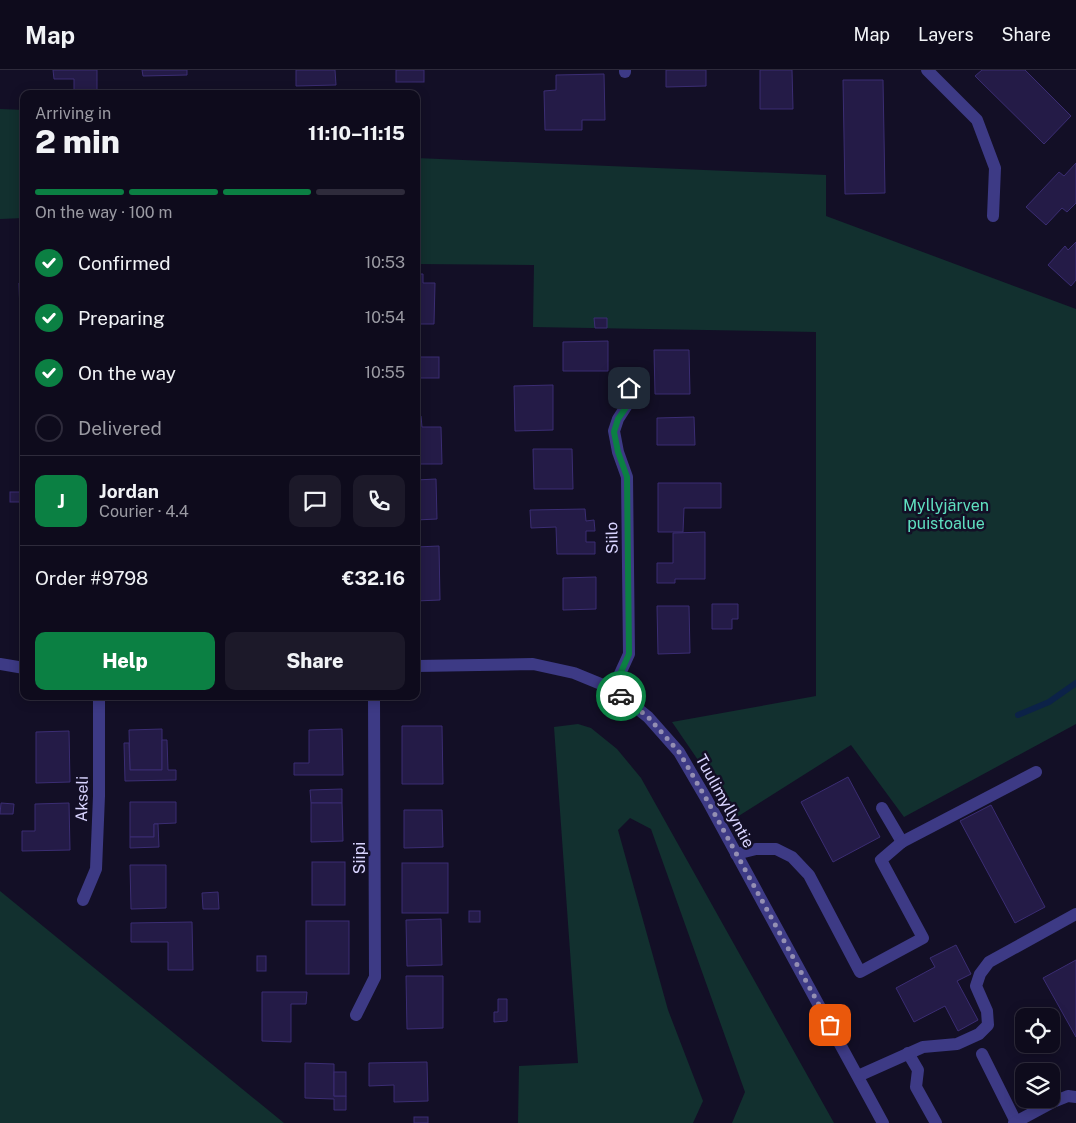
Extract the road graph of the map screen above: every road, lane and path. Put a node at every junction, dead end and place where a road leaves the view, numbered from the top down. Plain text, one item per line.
1 (927, 70) edge
2 (993, 216) dead end
3 (629, 388) dead end
4 (0, 664) edge
5 (420, 666) edge
6 (20, 667) edge
7 (613, 690) junction
8 (99, 700) edge
9 (374, 700) edge
10 (1036, 772) dead end
11 (882, 808) dead end
12 (902, 842) junction
13 (736, 854) junction
14 (83, 900) dead end
15 (1076, 914) edge
16 (356, 1015) dead end
17 (908, 1053) junction
18 (982, 1054) dead end
19 (858, 1076) junction
20 (1076, 1097) edge
21 (1015, 1122) edge
22 (883, 1123) edge
23 (936, 1123) edge

1 - 2 street
3 - 7 street, Siilo
4 - 6 street
5 - 7 street, Tuulimyllyntie
7 - 13 street, Tuulimyllyntie
8 - 14 street, Akseli
9 - 16 street, Siipi
10 - 12 street
11 - 12 street
12 - 13 street
13 - 19 street, Tuulimyllyntie
15 - 17 street
17 - 19 street
17 - 23 street
18 - 21 street
19 - 22 street, Tuulimyllyntie
20 - 21 street

